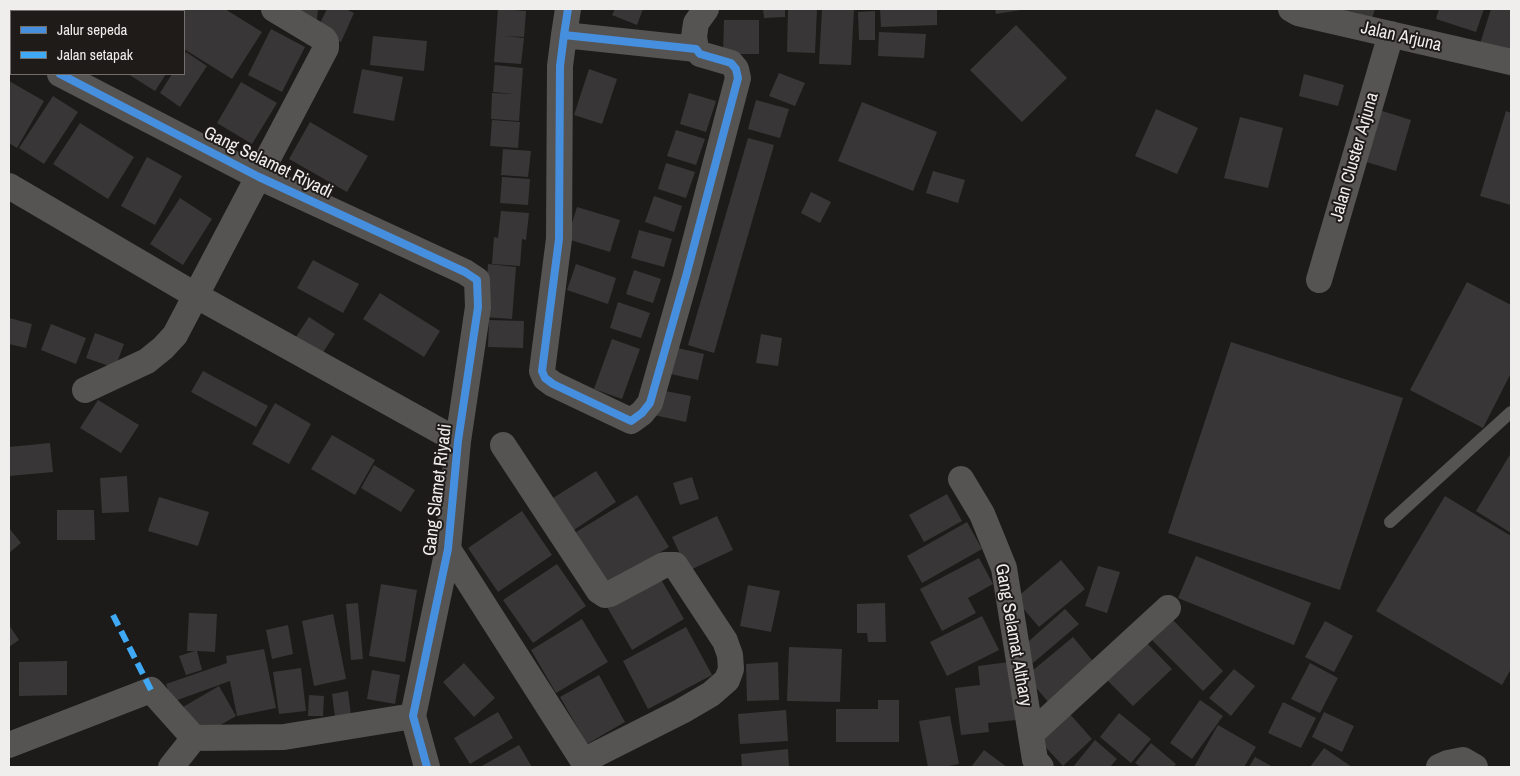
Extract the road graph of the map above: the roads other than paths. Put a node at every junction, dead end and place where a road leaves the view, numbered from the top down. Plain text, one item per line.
1 (274, 9) edge
2 (568, 9) edge
3 (706, 9) edge
4 (1297, 10) edge
5 (1391, 34) junction
6 (564, 35) junction
7 (696, 49) junction
8 (1511, 62) edge
9 (62, 75) edge
10 (259, 177) junction
11 (9, 186) edge
12 (465, 272) joint
13 (1319, 280) dead end
14 (195, 296) junction
15 (85, 390) dead end
16 (1511, 412) edge
17 (458, 442) junction
18 (503, 445) dead end
19 (961, 478) dead end
20 (1390, 522) dead end
21 (448, 549) junction
22 (1168, 608) dead end
23 (413, 716) junction
24 (1031, 734) junction
25 (194, 738) junction
26 (9, 745) edge
27 (585, 764) edge
28 (171, 767) edge
29 (427, 767) edge
30 (1041, 767) edge
31 (1439, 767) edge
32 (1475, 767) edge

1 - 10 street
2 - 6 street
3 - 7 street
4 - 5 street, Jalan Arjuna
5 - 8 street, Jalan Arjuna
5 - 13 street, Jalan Cluster Arjuna
6 - 7 street
6 - 7 street
9 - 10 street, Gang Selamet Riyadi
10 - 12 street, Gang Selamet Riyadi
10 - 14 street
11 - 14 street
12 - 17 street, Gang Slamet Riyadi
14 - 15 street
14 - 17 street
16 - 20 lane
17 - 21 street, Gang Slamet Riyadi
18 - 27 street
19 - 24 street, Gang Selamat Althary
21 - 23 street, Gang Slamet Riyadi
21 - 27 street, Gang Slamet Riyadi
22 - 24 street
23 - 25 street
23 - 29 street
24 - 30 street, Gang Selamat Althary
25 - 26 street
25 - 28 street
31 - 32 street

